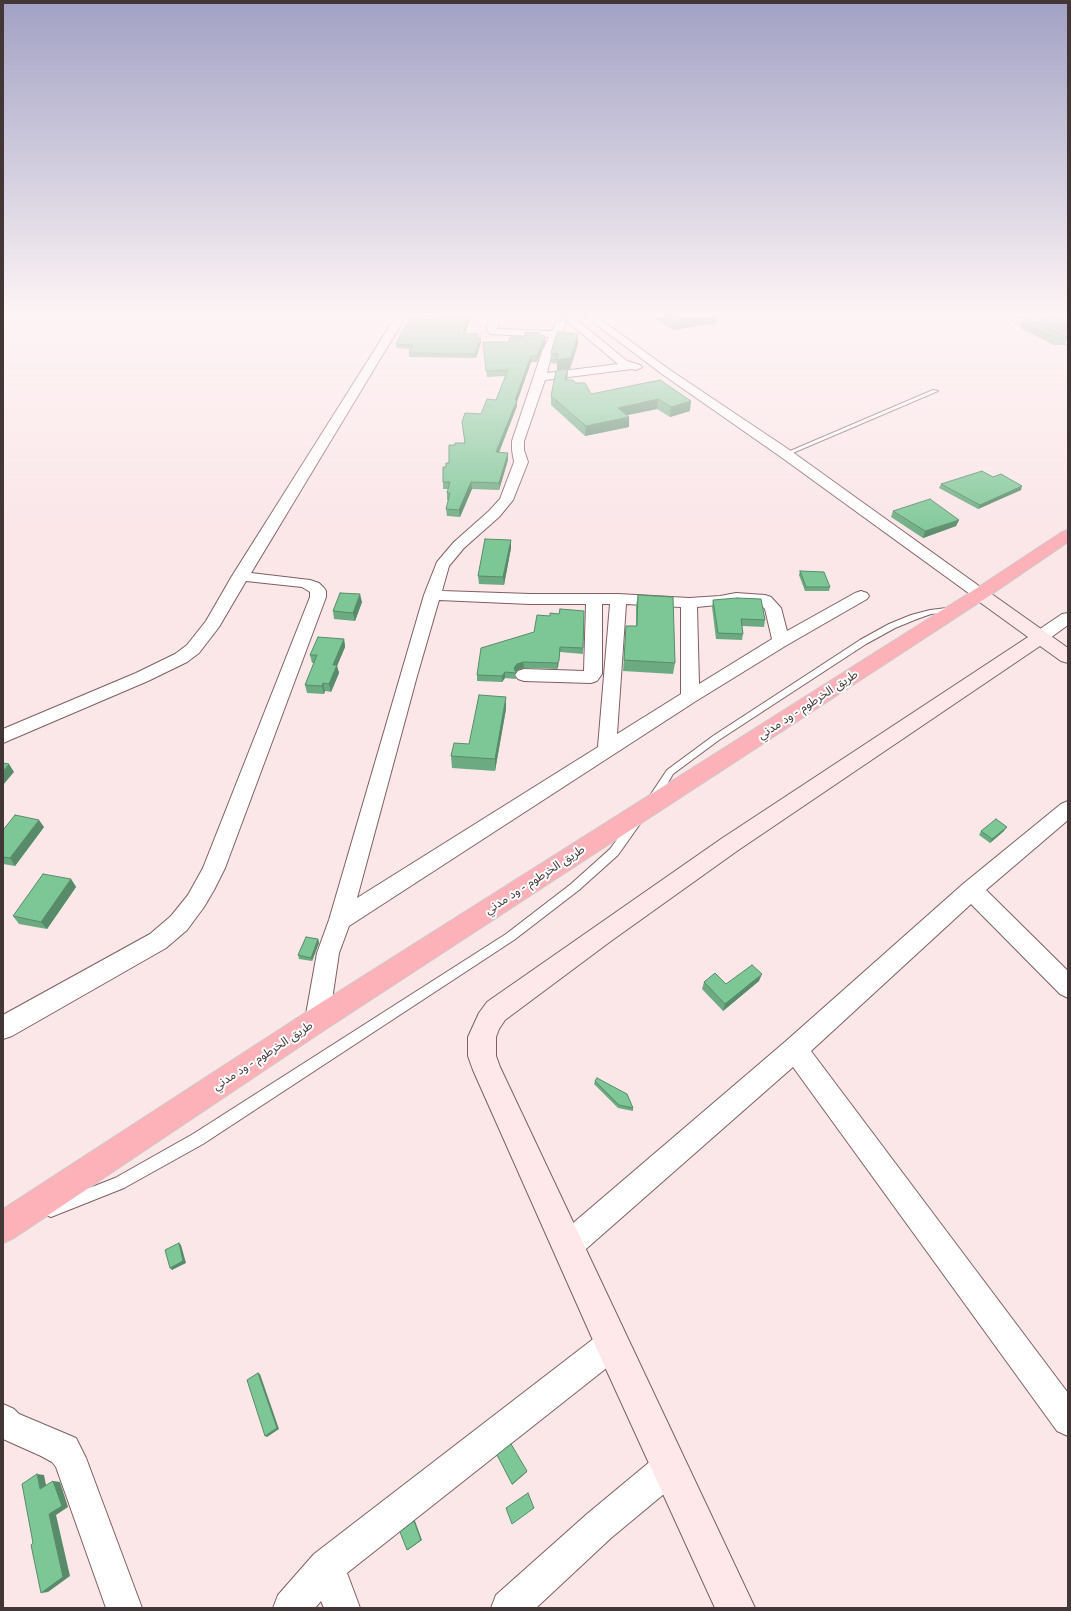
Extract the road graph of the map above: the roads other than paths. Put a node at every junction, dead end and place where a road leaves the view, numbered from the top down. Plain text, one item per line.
1 (354, 391) edge
2 (535, 391) edge
3 (694, 391) edge
4 (935, 391) dead end
5 (786, 454) junction
6 (1068, 535) edge
7 (240, 576) junction
8 (980, 594) junction
9 (432, 595) junction
10 (861, 596) dead end
11 (594, 599) junction
12 (618, 599) junction
13 (689, 603) junction
14 (1068, 618) edge
15 (1040, 637) junction
16 (782, 641) junction
17 (1068, 657) edge
18 (524, 675) dead end
19 (690, 697) junction
20 (3, 736) edge
21 (608, 750) junction
22 (646, 808) junction
23 (1068, 809) edge
24 (971, 890) junction
25 (340, 920) junction
26 (1068, 987) edge
27 (317, 1020) junction
28 (3, 1028) edge
29 (795, 1049) junction
30 (3, 1228) edge
31 (568, 1246) junction
32 (612, 1344) junction
33 (3, 1420) edge
34 (1068, 1420) edge
35 (670, 1468) junction
36 (327, 1567) junction
37 (124, 1608) edge
38 (291, 1608) edge
39 (342, 1608) edge
40 (509, 1608) edge
41 (735, 1608) edge

1 - 7 street
2 - 9 street
3 - 5 street
4 - 5 lane
5 - 8 street
6 - 8 highway, طريق الخرطوم - ود مدني
7 - 20 street
7 - 28 street
8 - 15 street
8 - 22 highway, طريق الخرطوم - ود مدني
9 - 11 street
9 - 25 street
10 - 16 street
11 - 12 street
11 - 18 street
12 - 13 street
12 - 21 street
13 - 16 street
13 - 19 street
14 - 15 street
15 - 17 street
15 - 31 street
16 - 19 street
19 - 21 street
21 - 25 street
22 - 27 highway, طريق الخرطوم - ود مدني
22 - 30 lane
23 - 24 street
24 - 26 street
24 - 29 street
25 - 27 street
27 - 30 highway, طريق الخرطوم - ود مدني
29 - 31 street
29 - 34 street
31 - 32 street
32 - 35 street
32 - 36 street
33 - 37 street
35 - 40 street
35 - 41 street
36 - 38 street
36 - 39 street

